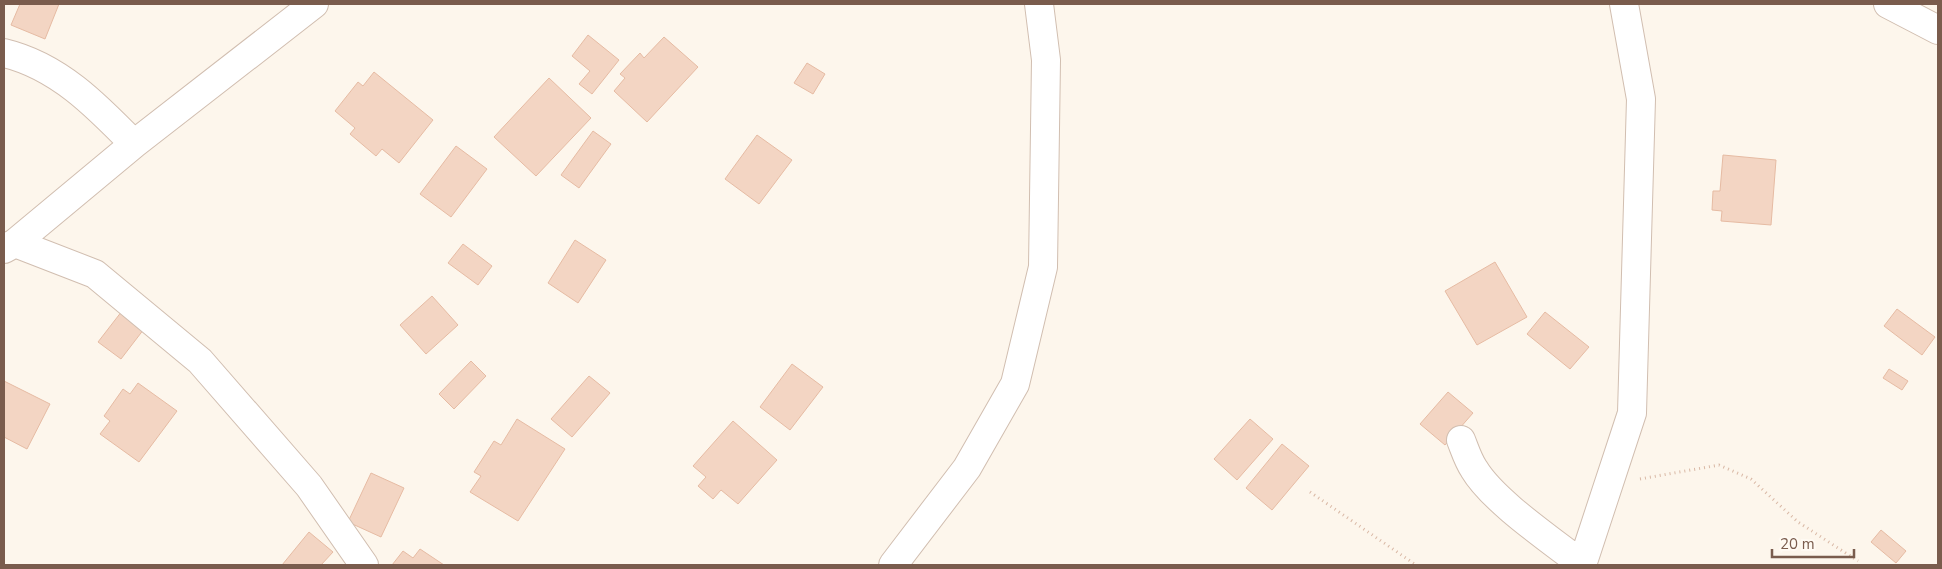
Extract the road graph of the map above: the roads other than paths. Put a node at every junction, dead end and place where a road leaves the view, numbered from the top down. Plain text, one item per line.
1 (1039, 4) edge
2 (1624, 4) edge
3 (1888, 4) edge
4 (306, 6) edge
5 (1938, 30) edge
6 (4, 53) edge
7 (134, 144) junction
8 (10, 246) edge
9 (1462, 440) dead end
10 (364, 565) edge
11 (893, 565) edge
12 (1583, 565) edge

1 - 11 street
2 - 12 street
3 - 5 street
4 - 7 street
6 - 7 street
7 - 8 street
8 - 10 street
9 - 12 street

